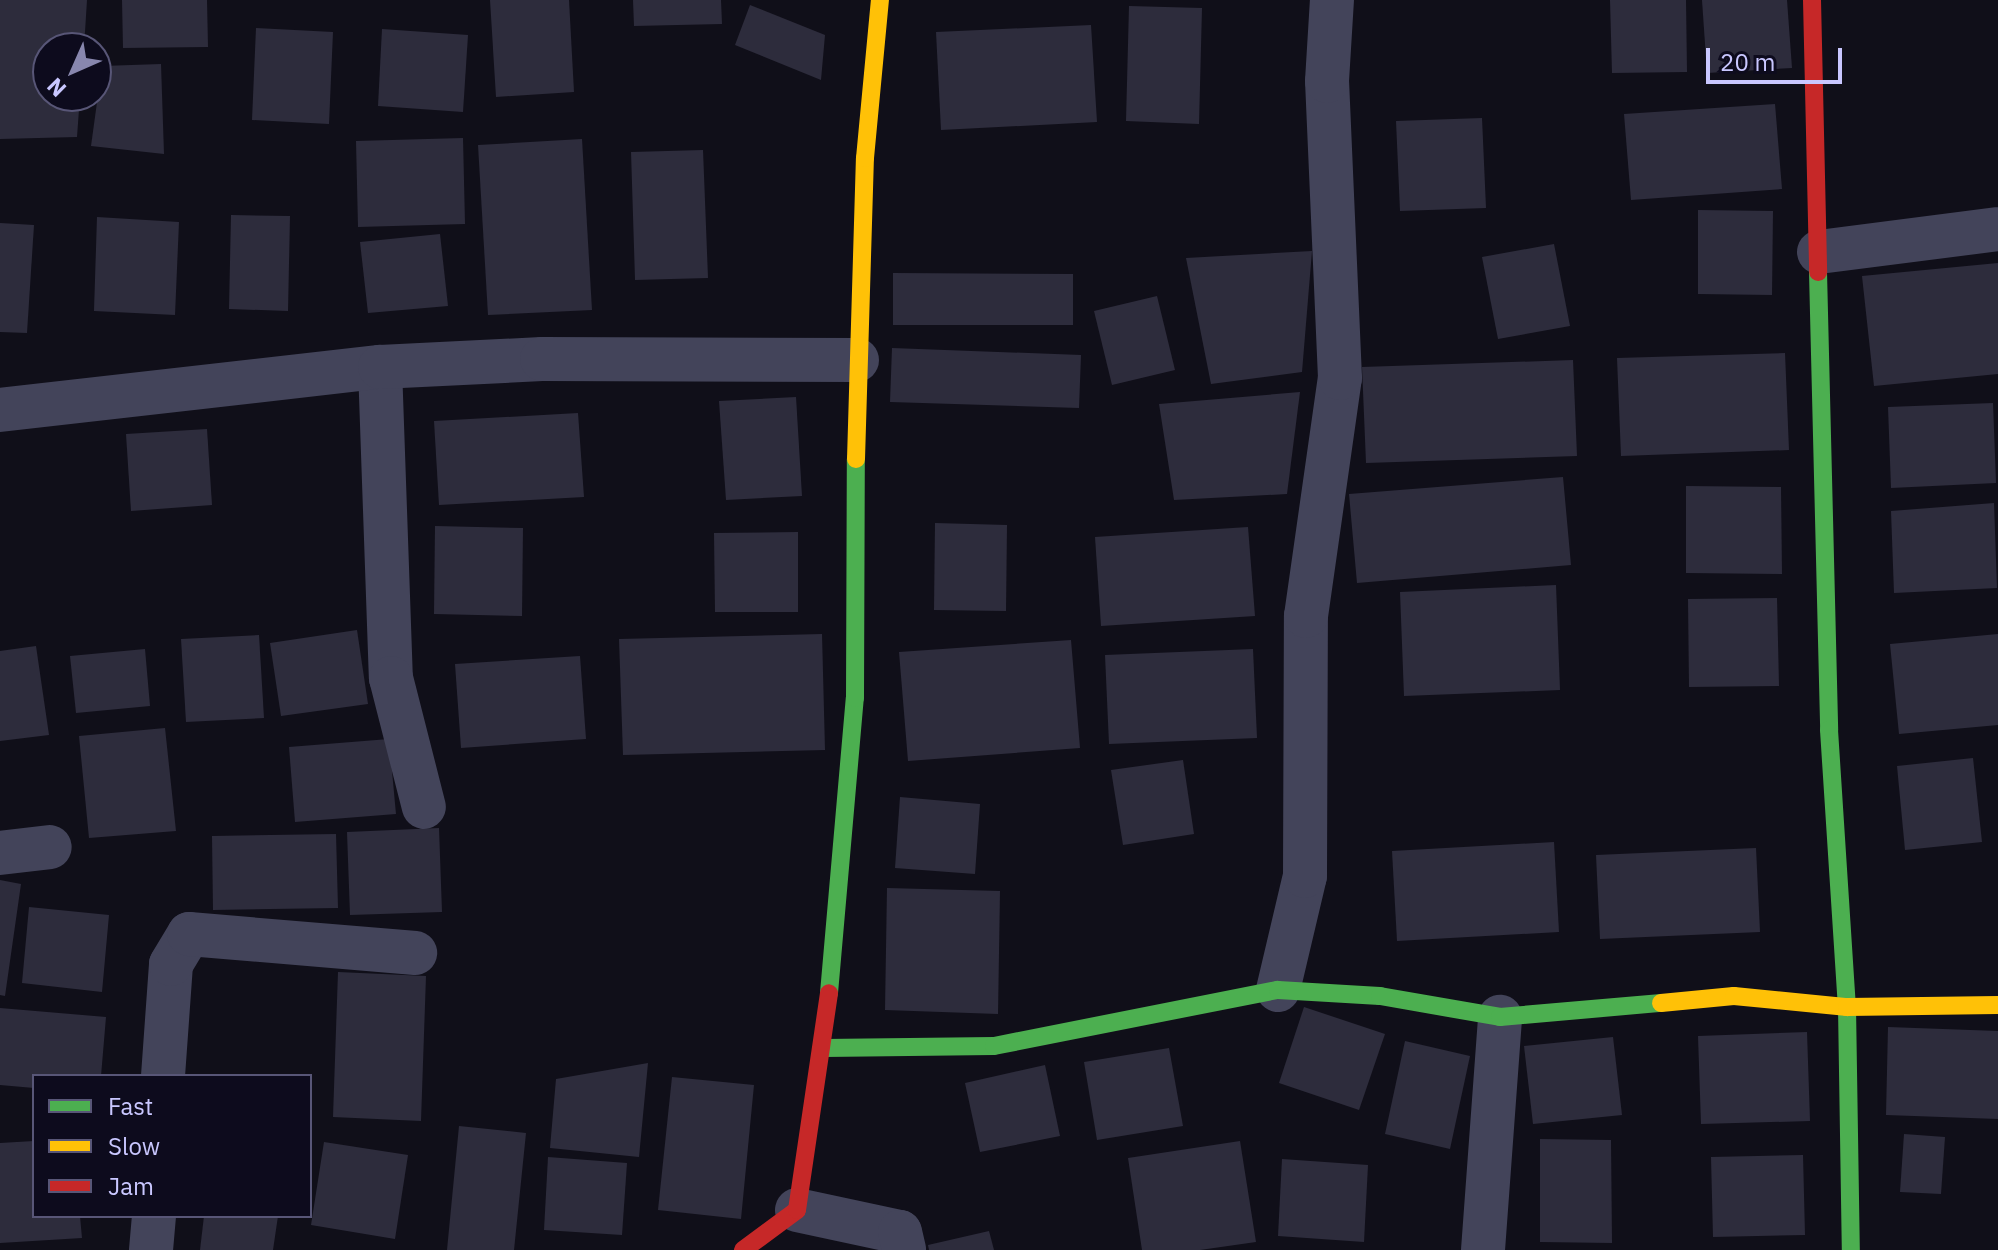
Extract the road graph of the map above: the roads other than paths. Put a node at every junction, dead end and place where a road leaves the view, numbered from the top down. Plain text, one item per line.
1 (880, 0) edge
2 (1332, 0) edge
3 (1812, 0) edge
4 (1998, 229) edge
5 (1819, 252) junction
6 (857, 360) junction
7 (380, 367) junction
8 (0, 410) edge
9 (424, 807) dead end
10 (50, 847) dead end
11 (0, 853) edge
12 (415, 953) dead end
13 (1278, 990) junction
14 (1998, 1005) edge
15 (1847, 1007) junction
16 (1500, 1017) junction
17 (824, 1048) junction
18 (163, 1074) edge
19 (797, 1210) junction
20 (154, 1218) edge
21 (151, 1250) edge
22 (743, 1250) edge
23 (904, 1250) edge
24 (1483, 1250) edge
25 (1851, 1250) edge

1 - 6 street
2 - 13 street
3 - 5 street
4 - 5 street
5 - 15 street
6 - 7 street
6 - 17 street
7 - 8 street
7 - 9 street
10 - 11 street
12 - 18 street
13 - 16 street
13 - 17 street
14 - 15 street
15 - 16 street
15 - 25 street
16 - 24 street
17 - 19 street
19 - 22 street
19 - 23 street
20 - 21 street

